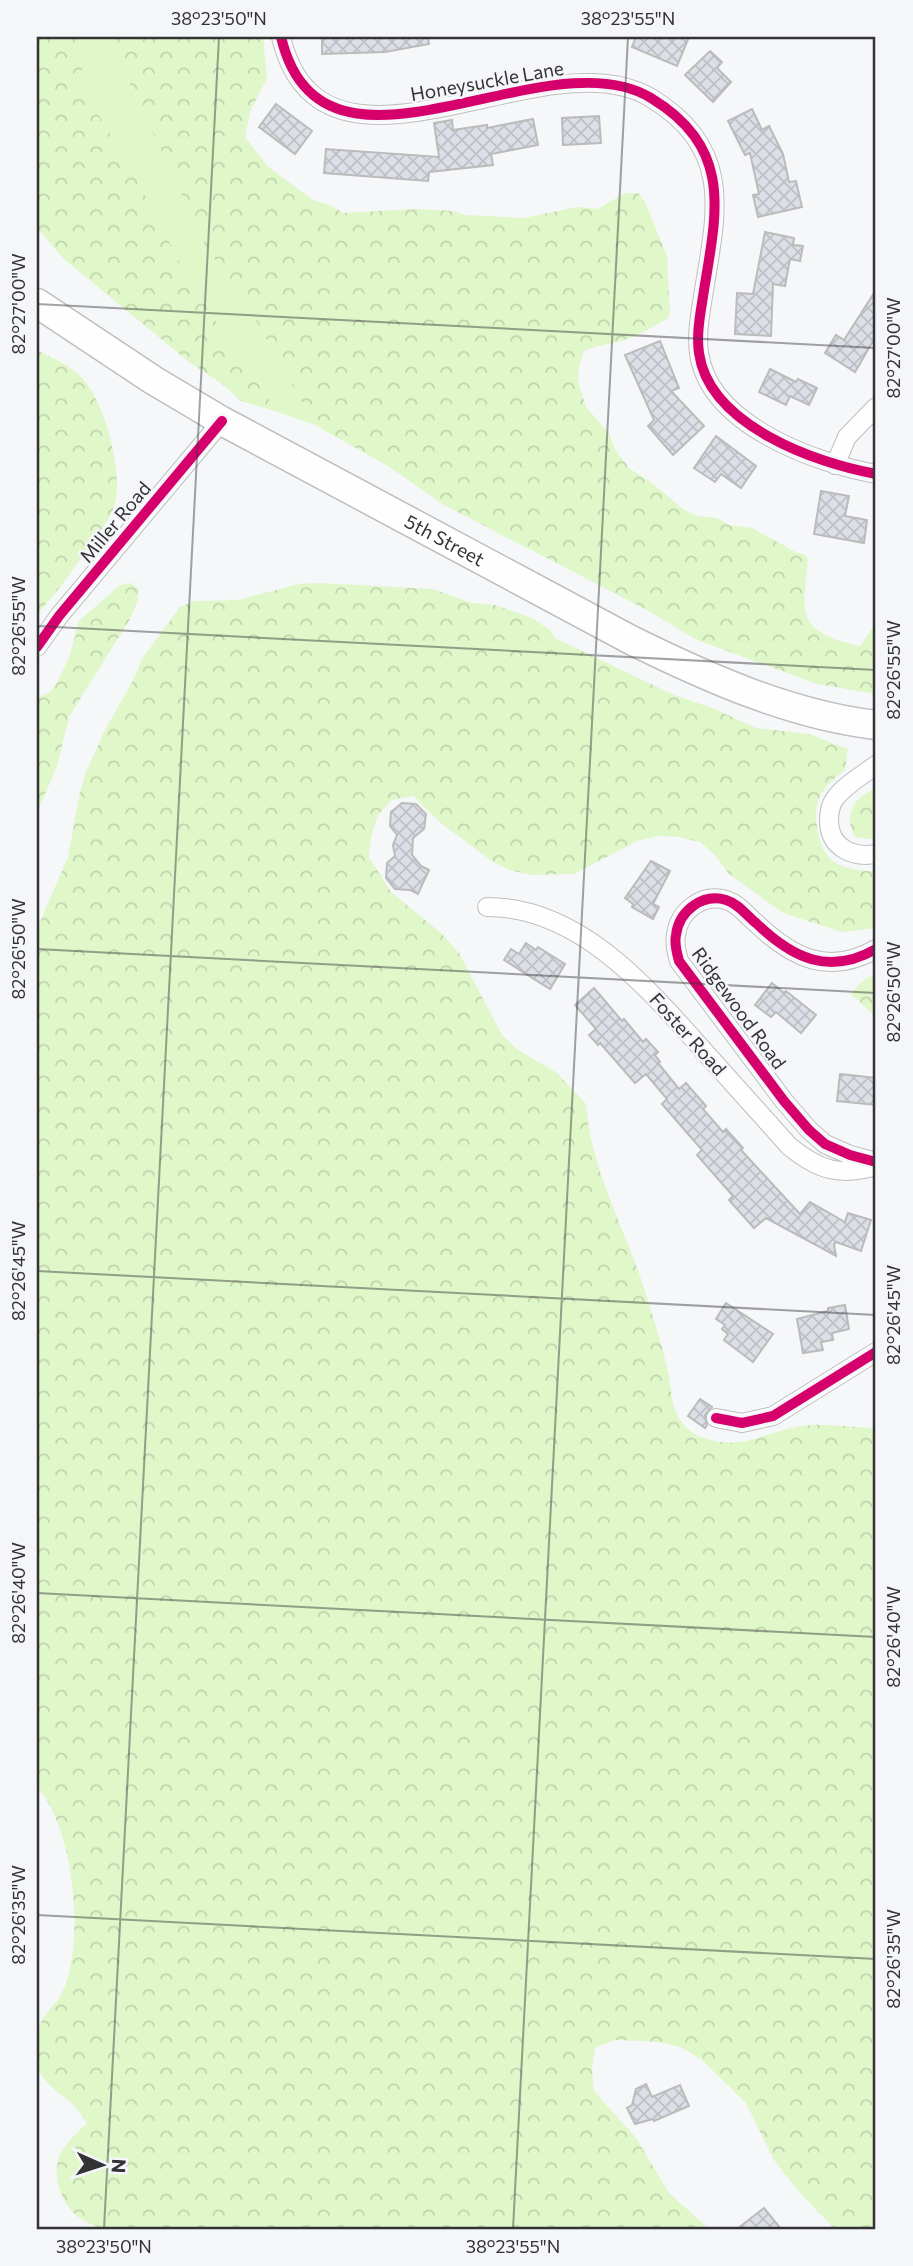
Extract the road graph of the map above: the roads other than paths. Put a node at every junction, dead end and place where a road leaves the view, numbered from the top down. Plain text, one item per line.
1 (281, 37) edge
2 (37, 303) edge
3 (876, 407) edge
4 (222, 421) junction
5 (835, 465) junction
6 (876, 474) edge
7 (37, 648) edge
8 (876, 724) edge
9 (876, 765) edge
10 (876, 854) edge
11 (487, 907) dead end
12 (876, 949) edge
13 (876, 1164) edge
14 (876, 1352) edge
15 (716, 1418) dead end

1 - 5 street, Honeysuckle Lane
2 - 4 main road, 5th Street
3 - 5 street
4 - 7 street, Miller Road
4 - 8 main road, 5th Street
5 - 6 street, Honeysuckle Lane
9 - 10 street
11 - 13 street, Foster Road
12 - 13 street, Ridgewood Road
14 - 15 street

